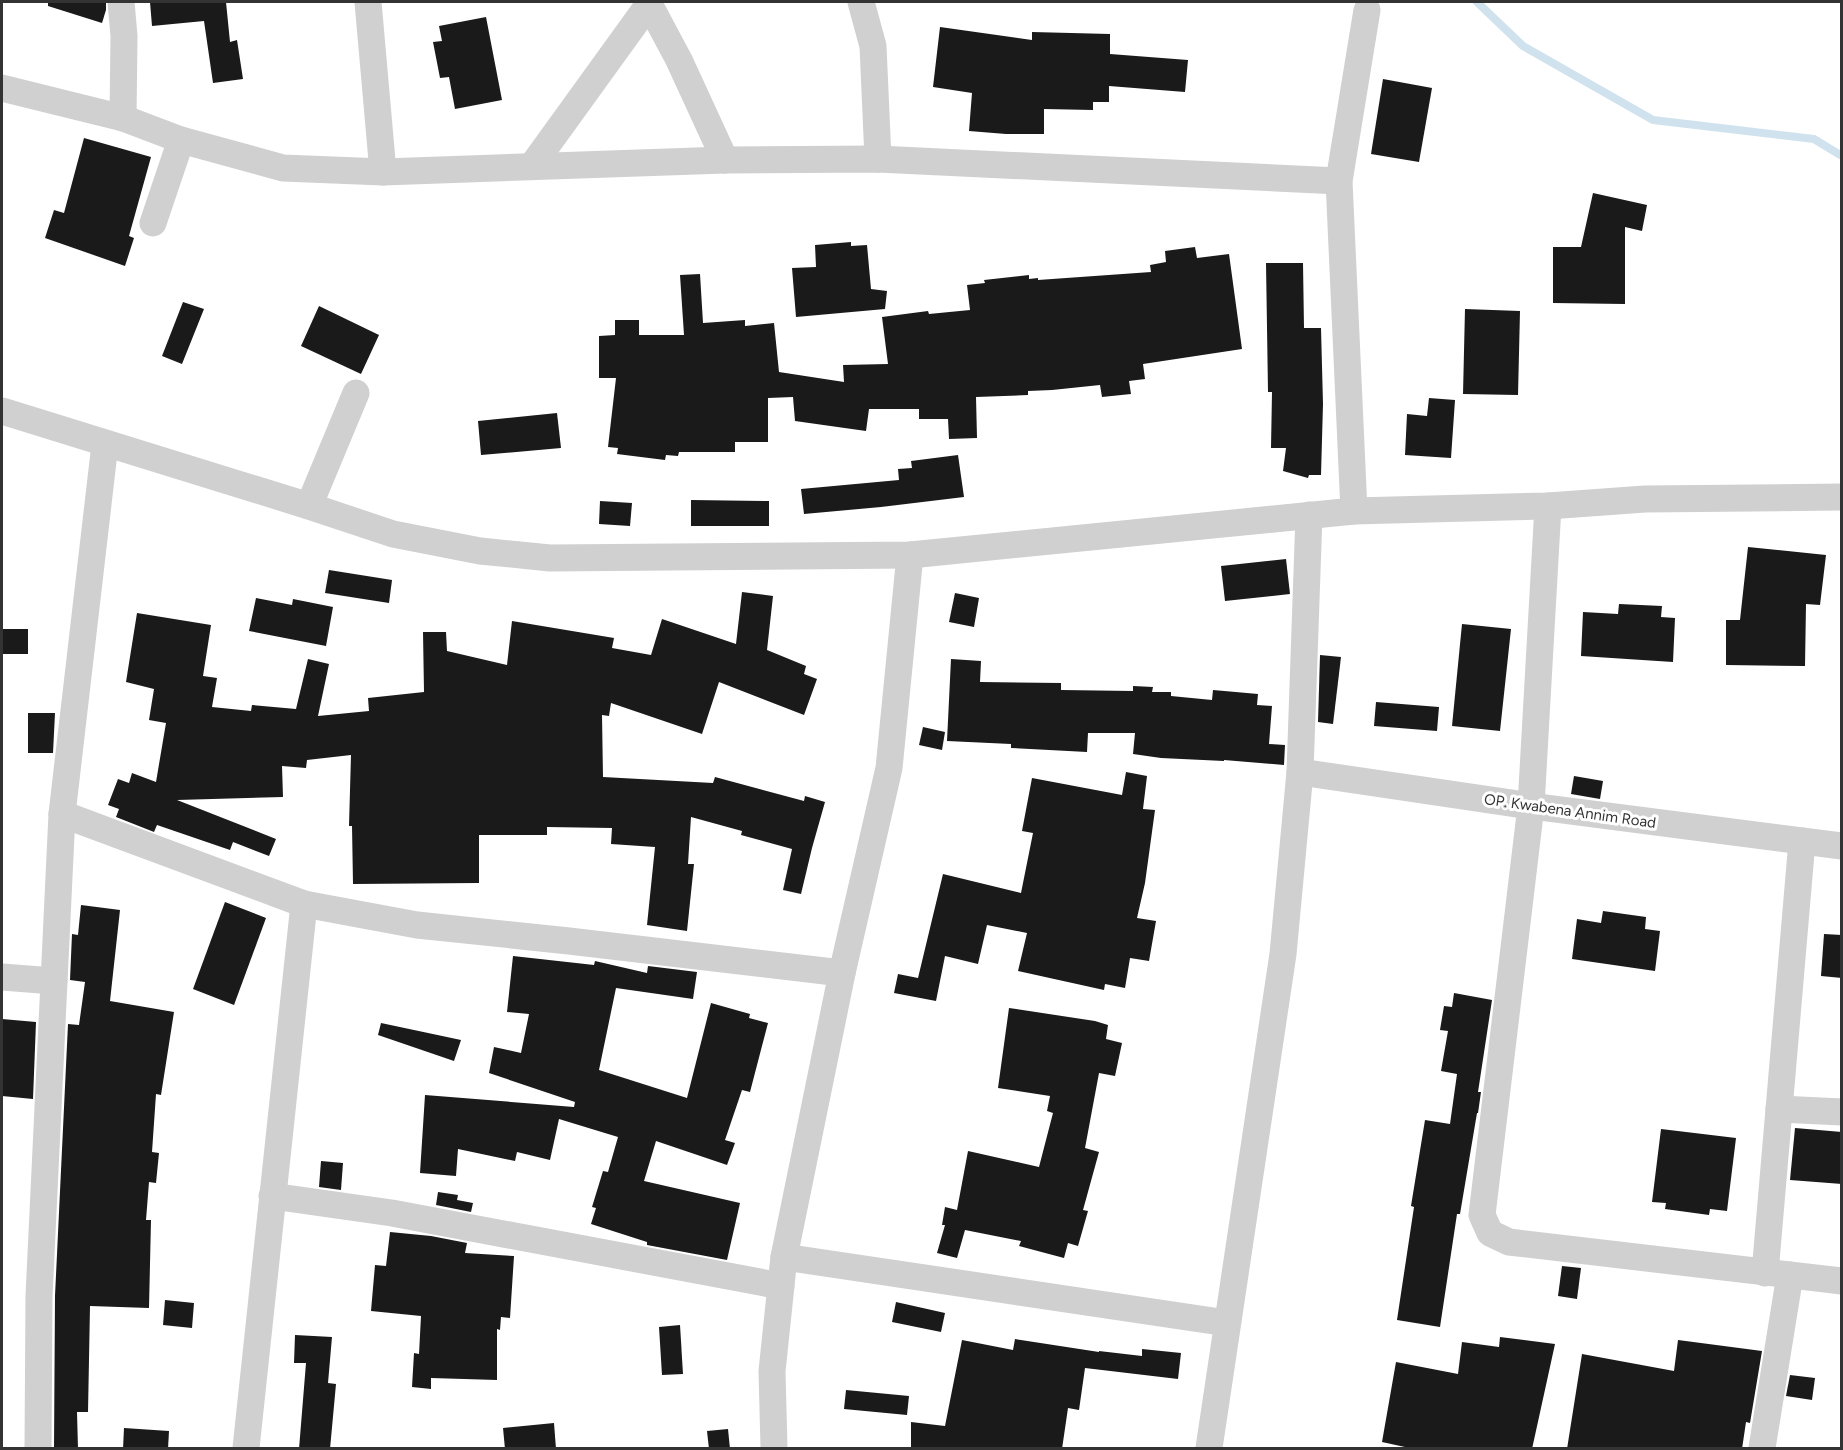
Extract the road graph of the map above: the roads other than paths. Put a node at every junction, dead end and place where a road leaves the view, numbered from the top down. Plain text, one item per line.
1 (121, 2) edge
2 (368, 2) edge
3 (649, 2) edge
4 (861, 2) edge
5 (1367, 10) dead end
6 (2, 88) edge
7 (123, 118) junction
8 (182, 140) junction
9 (878, 159) junction
10 (725, 160) junction
11 (532, 166) junction
12 (383, 172) junction
13 (1339, 181) junction
14 (153, 223) dead end
15 (356, 393) dead end
16 (2, 411) edge
17 (105, 444) junction
18 (1842, 497) edge
19 (309, 506) junction
20 (1548, 506) junction
21 (1354, 511) junction
22 (1310, 515) junction
23 (910, 555) junction
24 (1300, 772) junction
25 (1531, 806) junction
26 (62, 814) junction
27 (1802, 841) junction
28 (1842, 846) edge
29 (304, 904) junction
30 (842, 973) junction
31 (2, 977) edge
32 (54, 981) junction
33 (1779, 1109) junction
34 (1842, 1112) edge
35 (272, 1196) junction
36 (784, 1257) junction
37 (1778, 1274) junction
38 (1842, 1281) edge
39 (781, 1286) junction
40 (1227, 1323) junction
41 (38, 1449) edge
42 (246, 1449) edge
43 (774, 1449) edge
44 (1209, 1449) edge
45 (1762, 1449) edge

1 - 7 street
2 - 12 street
3 - 10 street
3 - 11 street
4 - 9 street
5 - 13 street
6 - 7 street
7 - 8 street
8 - 12 street
8 - 14 street
9 - 10 street
9 - 13 street
10 - 11 street
11 - 12 street
13 - 21 street
15 - 19 street
16 - 17 street
17 - 19 street
17 - 26 street
18 - 20 street
19 - 23 street
20 - 21 street
20 - 25 street
21 - 22 street
22 - 23 street
22 - 24 street
23 - 30 street
24 - 25 street, OP. Kwabena Annim Road
24 - 40 street
25 - 27 street, OP. Kwabena Annim Road
25 - 37 street
26 - 29 street
26 - 32 street
27 - 28 street, OP. Kwabena Annim Road
27 - 33 street
29 - 30 street
29 - 35 street
30 - 36 street
31 - 32 street
32 - 41 street
33 - 34 street
33 - 37 street
35 - 39 street
35 - 42 street
36 - 39 street
36 - 40 street
37 - 38 street
37 - 45 street
39 - 43 street
40 - 44 street

